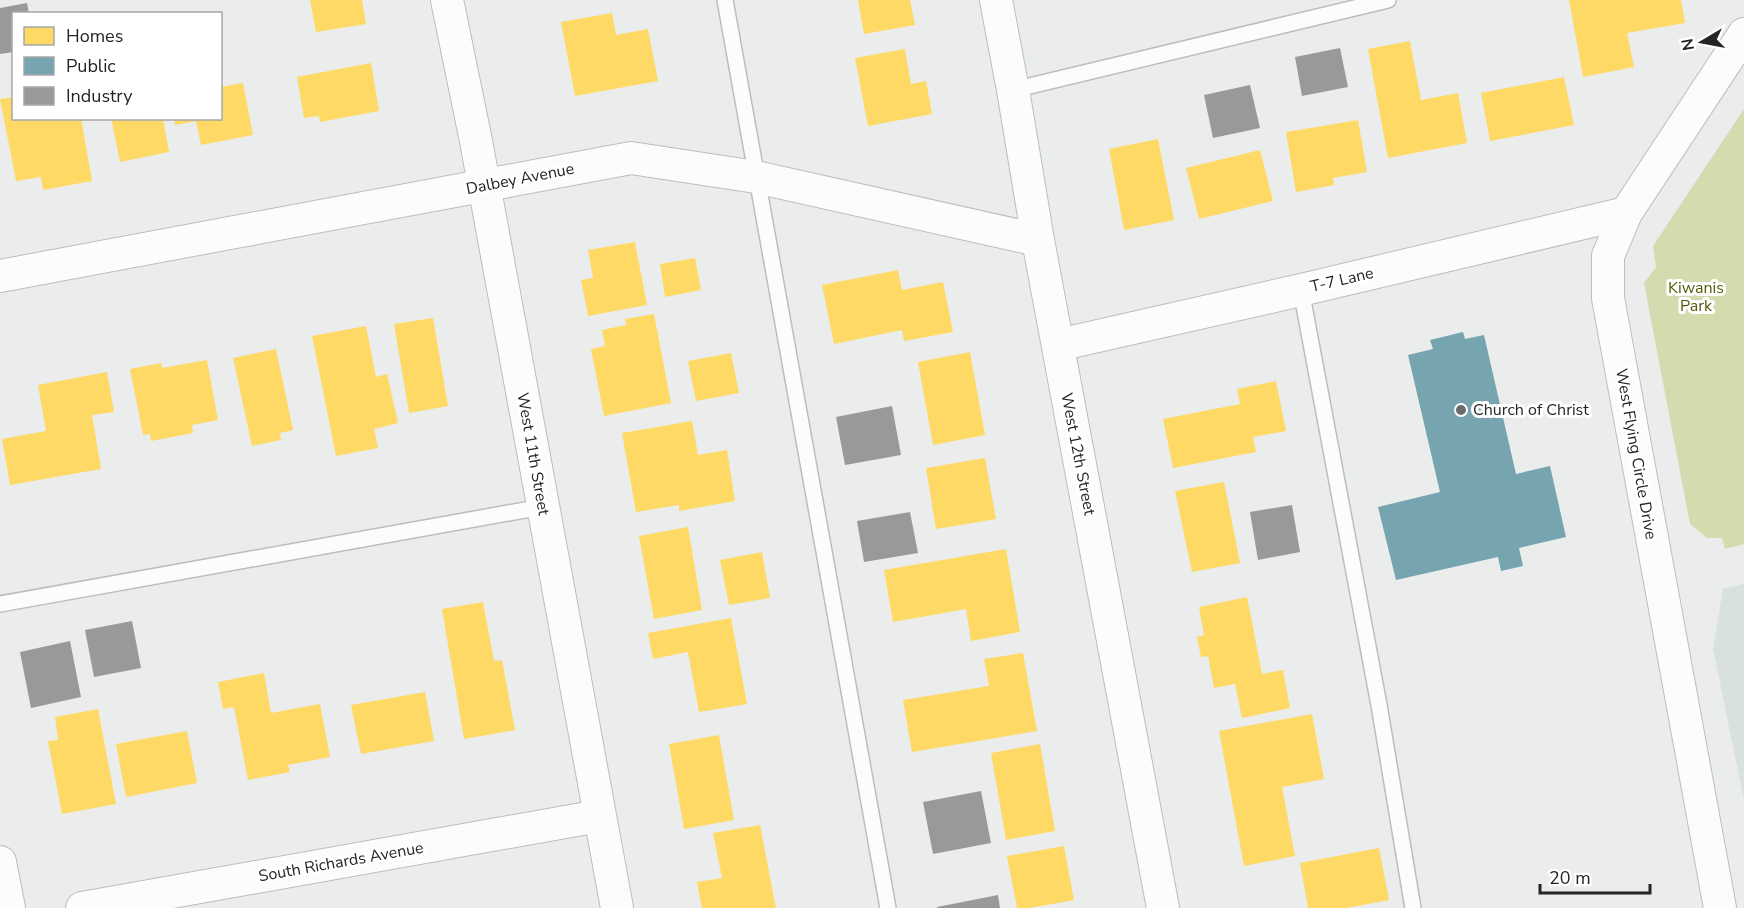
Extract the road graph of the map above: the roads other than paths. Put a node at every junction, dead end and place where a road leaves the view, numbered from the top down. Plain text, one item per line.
1 (447, 0) edge
2 (725, 0) edge
3 (996, 0) edge
4 (1388, 0) edge
5 (1744, 34) edge
6 (1013, 90) junction
7 (756, 177) junction
8 (484, 186) junction
9 (1626, 213) junction
10 (1038, 240) junction
11 (0, 276) edge
12 (1301, 290) junction
13 (1058, 345) junction
14 (542, 507) junction
15 (0, 604) edge
16 (599, 816) junction
17 (0, 862) edge
18 (9, 908) edge
19 (82, 908) edge
20 (617, 908) edge
21 (888, 908) edge
22 (1163, 908) edge
23 (1413, 908) edge
24 (1720, 908) edge

1 - 8 street, West 11th Street
2 - 7 lane
3 - 6 street, West 12th Street
4 - 6 lane
5 - 9 street, West Flying Circle Drive
6 - 10 street, West 12th Street
7 - 8 street, Dalbey Avenue
7 - 10 street, Dalbey Avenue
7 - 21 lane
8 - 11 street, Dalbey Avenue
8 - 14 street, West 11th Street
9 - 12 street, T-7 Lane
9 - 24 street, West Flying Circle Drive
10 - 13 street, West 12th Street
12 - 13 street, T-7 Lane
12 - 23 lane
13 - 22 street, West 12th Street
14 - 15 lane
14 - 16 street, West 11th Street
16 - 19 street, South Richards Avenue
16 - 20 street, West 11th Street
17 - 18 street

